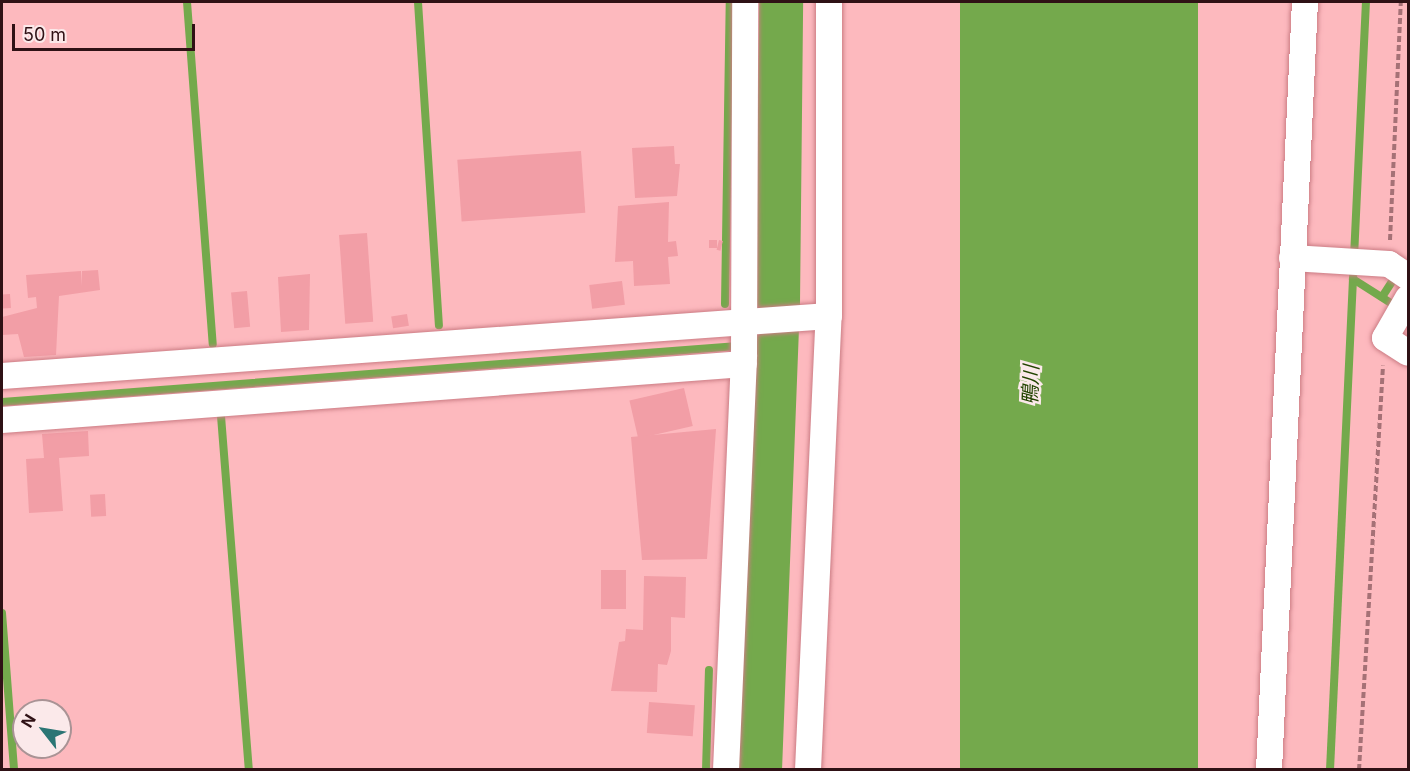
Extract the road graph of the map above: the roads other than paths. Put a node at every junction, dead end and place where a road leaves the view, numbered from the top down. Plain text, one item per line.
1 (745, 2) edge
2 (829, 2) edge
3 (1305, 2) edge
4 (1301, 258) junction
5 (1396, 295) edge
6 (829, 316) junction
7 (748, 339) junction
8 (1408, 353) edge
9 (2, 376) edge
10 (2, 420) edge
11 (726, 770) edge
12 (808, 770) edge
13 (1269, 770) edge

1 - 7 street
2 - 6 street
3 - 4 street
4 - 5 street
4 - 13 street
5 - 8 street
6 - 7 street
6 - 12 street
7 - 9 street
7 - 10 street
7 - 11 street

